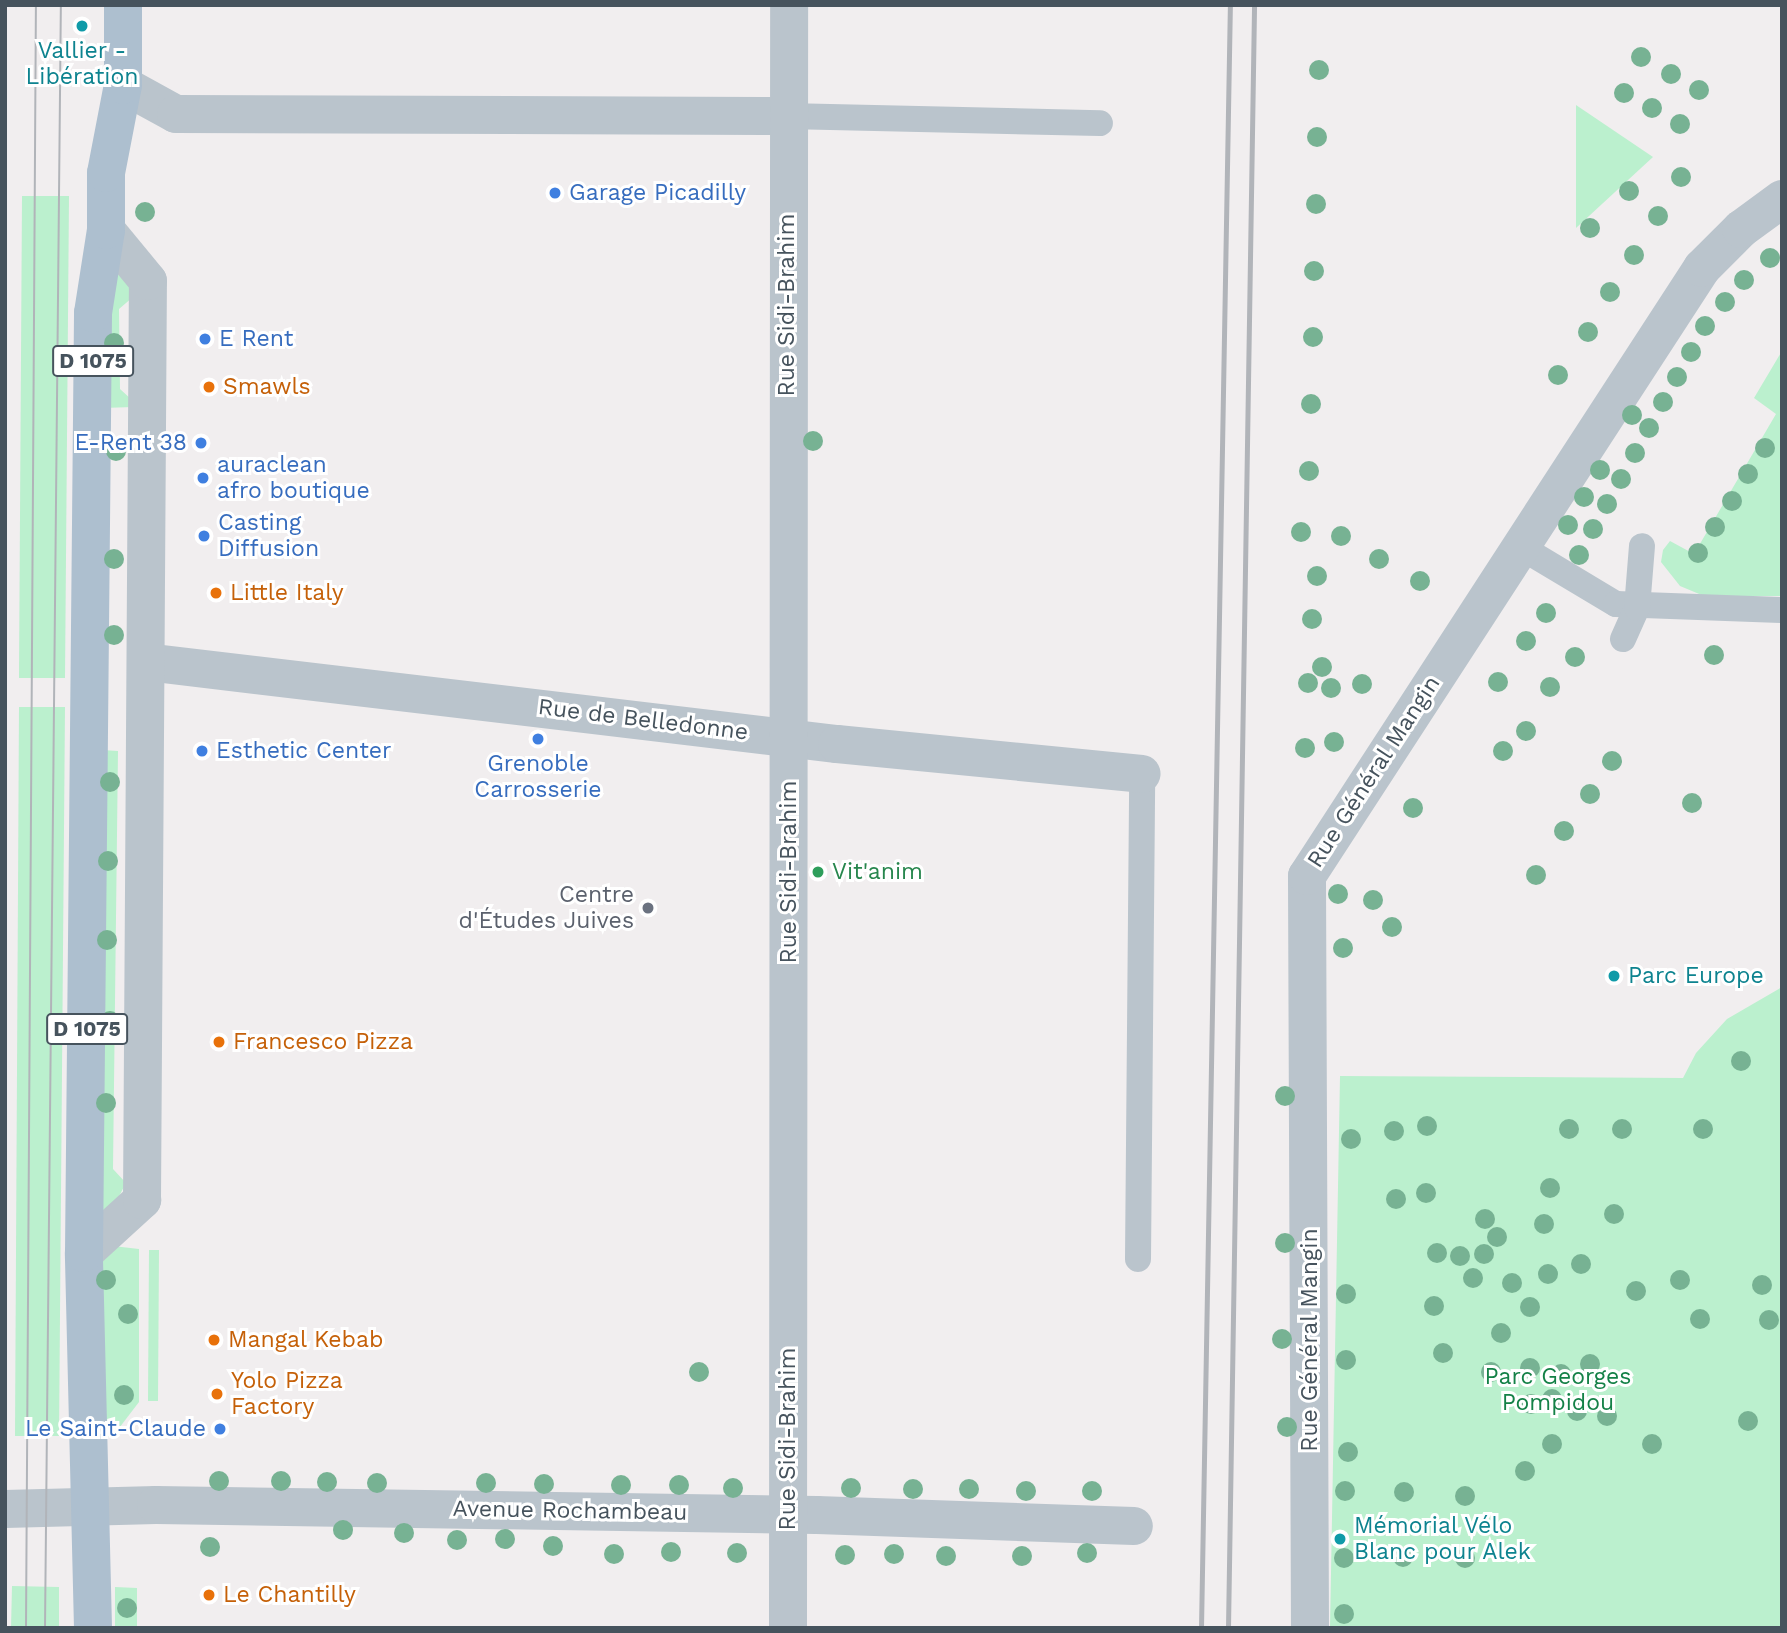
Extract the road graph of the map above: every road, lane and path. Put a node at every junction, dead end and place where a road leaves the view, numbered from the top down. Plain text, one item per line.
1 (123, 5) edge
2 (789, 5) edge
3 (122, 85) junction
4 (786, 117) junction
5 (1100, 123) dead end
6 (1782, 199) edge
7 (106, 230) junction
8 (1519, 546) junction
9 (1642, 546) dead end
10 (1637, 608) junction
11 (1782, 610) edge
12 (1623, 639) dead end
13 (146, 662) junction
14 (789, 738) junction
15 (1142, 774) joint
16 (85, 1253) junction
17 (1138, 1259) dead end
18 (87, 1507) junction
19 (5, 1509) edge
20 (788, 1515) junction
21 (1134, 1526) dead end
22 (93, 1628) edge
23 (788, 1628) edge
24 (1310, 1628) edge

1 - 3 main road, D 1075
2 - 4 street, Rue Sidi-Brahim
3 - 4 street
3 - 7 main road, D 1075
4 - 5 lane
4 - 14 street, Rue Sidi-Brahim
6 - 8 street, Rue Général Mangin
7 - 13 street
7 - 16 main road, D 1075
8 - 10 lane
8 - 24 street, Rue Général Mangin
9 - 10 lane
10 - 11 lane
10 - 12 lane
13 - 14 street, Rue de Belledonne
13 - 16 street
14 - 15 street, Rue de Belledonne
14 - 20 street, Rue Sidi-Brahim
15 - 17 lane
16 - 18 main road, D 1075
18 - 19 street, Avenue Rochambeau
18 - 20 street, Avenue Rochambeau
18 - 22 main road, D 1075
20 - 21 street, Avenue Rochambeau
20 - 23 street, Rue Sidi-Brahim

